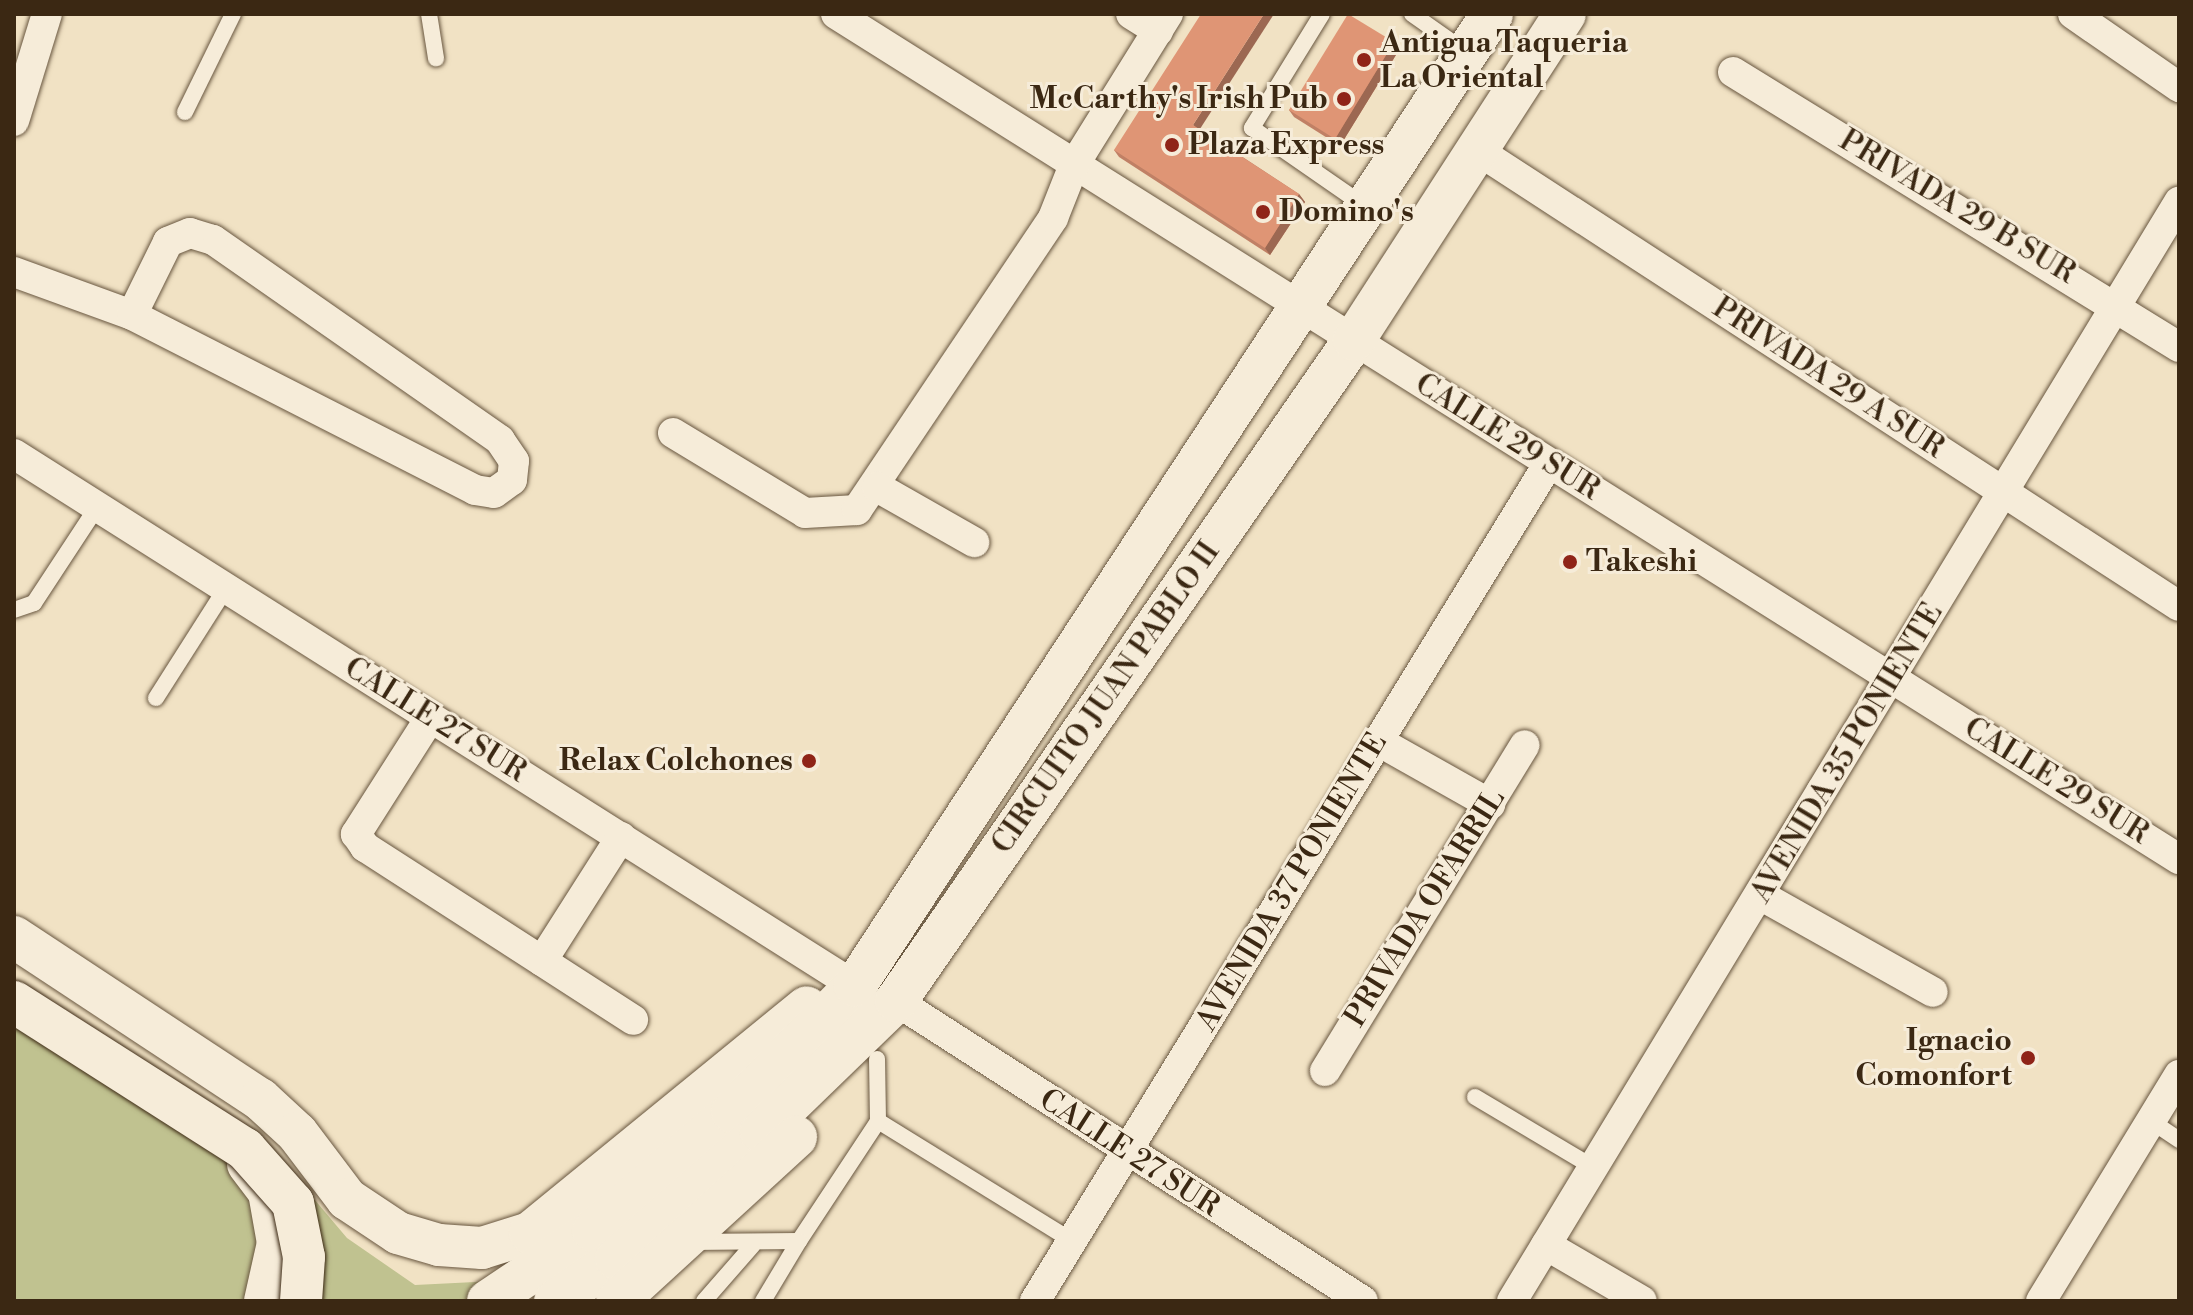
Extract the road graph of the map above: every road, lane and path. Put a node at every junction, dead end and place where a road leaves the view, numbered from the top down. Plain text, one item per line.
1 (47, 14) edge
2 (233, 14) edge
3 (429, 14) edge
4 (836, 14) edge
5 (1131, 14) edge
6 (1322, 14) edge
7 (1412, 14) edge
8 (1492, 14) edge
9 (1565, 14) edge
10 (2073, 14) edge
11 (1163, 22) edge
12 (1467, 53) junction
13 (436, 58) dead end
14 (1733, 72) dead end
15 (2179, 87) edge
16 (185, 112) dead end
17 (14, 121) edge
18 (1477, 150) junction
19 (1074, 165) junction
20 (2179, 202) edge
21 (1366, 207) junction
22 (14, 272) edge
23 (2117, 303) junction
24 (1301, 307) junction
25 (132, 315) junction
26 (1354, 340) junction
27 (2179, 347) edge
28 (673, 433) dead end
29 (14, 454) edge
30 (1549, 463) junction
31 (877, 487) junction
32 (2005, 493) junction
33 (97, 507) junction
34 (974, 542) dead end
35 (226, 588) junction
36 (2179, 606) edge
37 (14, 610) edge
38 (1893, 679) junction
39 (156, 698) dead end
40 (430, 718) junction
41 (1378, 741) junction
42 (1525, 745) dead end
43 (1490, 804) junction
44 (621, 837) junction
45 (2179, 859) edge
46 (1760, 895) junction
47 (14, 937) edge
48 (542, 961) junction
49 (855, 986) junction
50 (14, 991) edge
51 (1933, 992) dead end
52 (896, 1001) junction
53 (14, 1002) edge
54 (633, 1020) dead end
55 (877, 1059) junction
56 (1325, 1071) dead end
57 (2179, 1075) edge
58 (1475, 1097) dead end
59 (878, 1121) junction
60 (2151, 1121) junction
61 (2179, 1140) edge
62 (1126, 1153) junction
63 (1593, 1167) junction
64 (688, 1241) junction
65 (799, 1241) junction
66 (1072, 1241) junction
67 (753, 1245) junction
68 (1546, 1245) junction
69 (265, 1301) edge
70 (301, 1301) edge
71 (488, 1301) edge
72 (555, 1301) edge
73 (617, 1301) edge
74 (704, 1301) edge
75 (763, 1301) edge
76 (1035, 1301) edge
77 (1363, 1301) edge
78 (1512, 1301) edge
79 (1642, 1301) edge
80 (2041, 1301) edge

1 - 17 street
2 - 16 lane
3 - 13 lane
4 - 19 street, CALLE 29 SUR
5 - 11 street
6 - 21 lane
7 - 12 lane
8 - 12 main road, CIRCUITO JUAN PABLO II
9 - 18 main road, CIRCUITO JUAN PABLO II
10 - 15 street
11 - 19 street
12 - 21 main road, CIRCUITO JUAN PABLO II
14 - 23 street, PRIVADA 29 B SUR
18 - 26 main road, CIRCUITO JUAN PABLO II
18 - 32 street, PRIVADA 29 A SUR
19 - 24 street, CALLE 29 SUR
19 - 31 street
20 - 23 street, AVENIDA 35 PONIENTE
21 - 24 main road, CIRCUITO JUAN PABLO II
22 - 25 street
23 - 27 street, PRIVADA 29 B SUR
23 - 32 street, AVENIDA 35 PONIENTE
24 - 26 street, CALLE 29 SUR
24 - 49 main road, CIRCUITO JUAN PABLO II
25 - 25 street
26 - 30 street, CALLE 29 SUR
26 - 52 main road, CIRCUITO JUAN PABLO II
28 - 31 street
29 - 33 street, CALLE 27 SUR
30 - 38 street, CALLE 29 SUR
30 - 41 street, AVENIDA 37 PONIENTE
31 - 34 street
32 - 36 street, PRIVADA 29 A SUR
32 - 38 street, AVENIDA 35 PONIENTE
33 - 35 street, CALLE 27 SUR
33 - 37 lane
35 - 39 lane
35 - 40 street, CALLE 27 SUR
38 - 45 street, CALLE 29 SUR
38 - 46 street, AVENIDA 35 PONIENTE
40 - 44 street, CALLE 27 SUR
40 - 48 street
41 - 43 street
41 - 62 street, AVENIDA 37 PONIENTE
42 - 43 street, PRIVADA OFARRIL
43 - 56 street, PRIVADA OFARRIL
44 - 48 street
44 - 49 street, CALLE 27 SUR
46 - 51 street
46 - 63 street, AVENIDA 35 PONIENTE
47 - 49 main road
48 - 54 street
49 - 71 main road, CIRCUITO JUAN PABLO II
50 - 69 main road
52 - 55 main road
52 - 62 street, CALLE 27 SUR
52 - 72 main road, CIRCUITO JUAN PABLO II
53 - 70 main road, bridge
55 - 59 lane
55 - 64 main road
57 - 60 street
58 - 63 lane
59 - 65 lane
59 - 66 lane
60 - 61 lane
60 - 80 street
62 - 66 street, AVENIDA 37 PONIENTE
62 - 77 street, CALLE 27 SUR
63 - 68 street, AVENIDA 35 PONIENTE
64 - 67 lane
64 - 73 main road
65 - 67 lane
65 - 75 lane
66 - 76 street, AVENIDA 37 PONIENTE
67 - 74 lane
68 - 78 street, AVENIDA 35 PONIENTE
68 - 79 street

